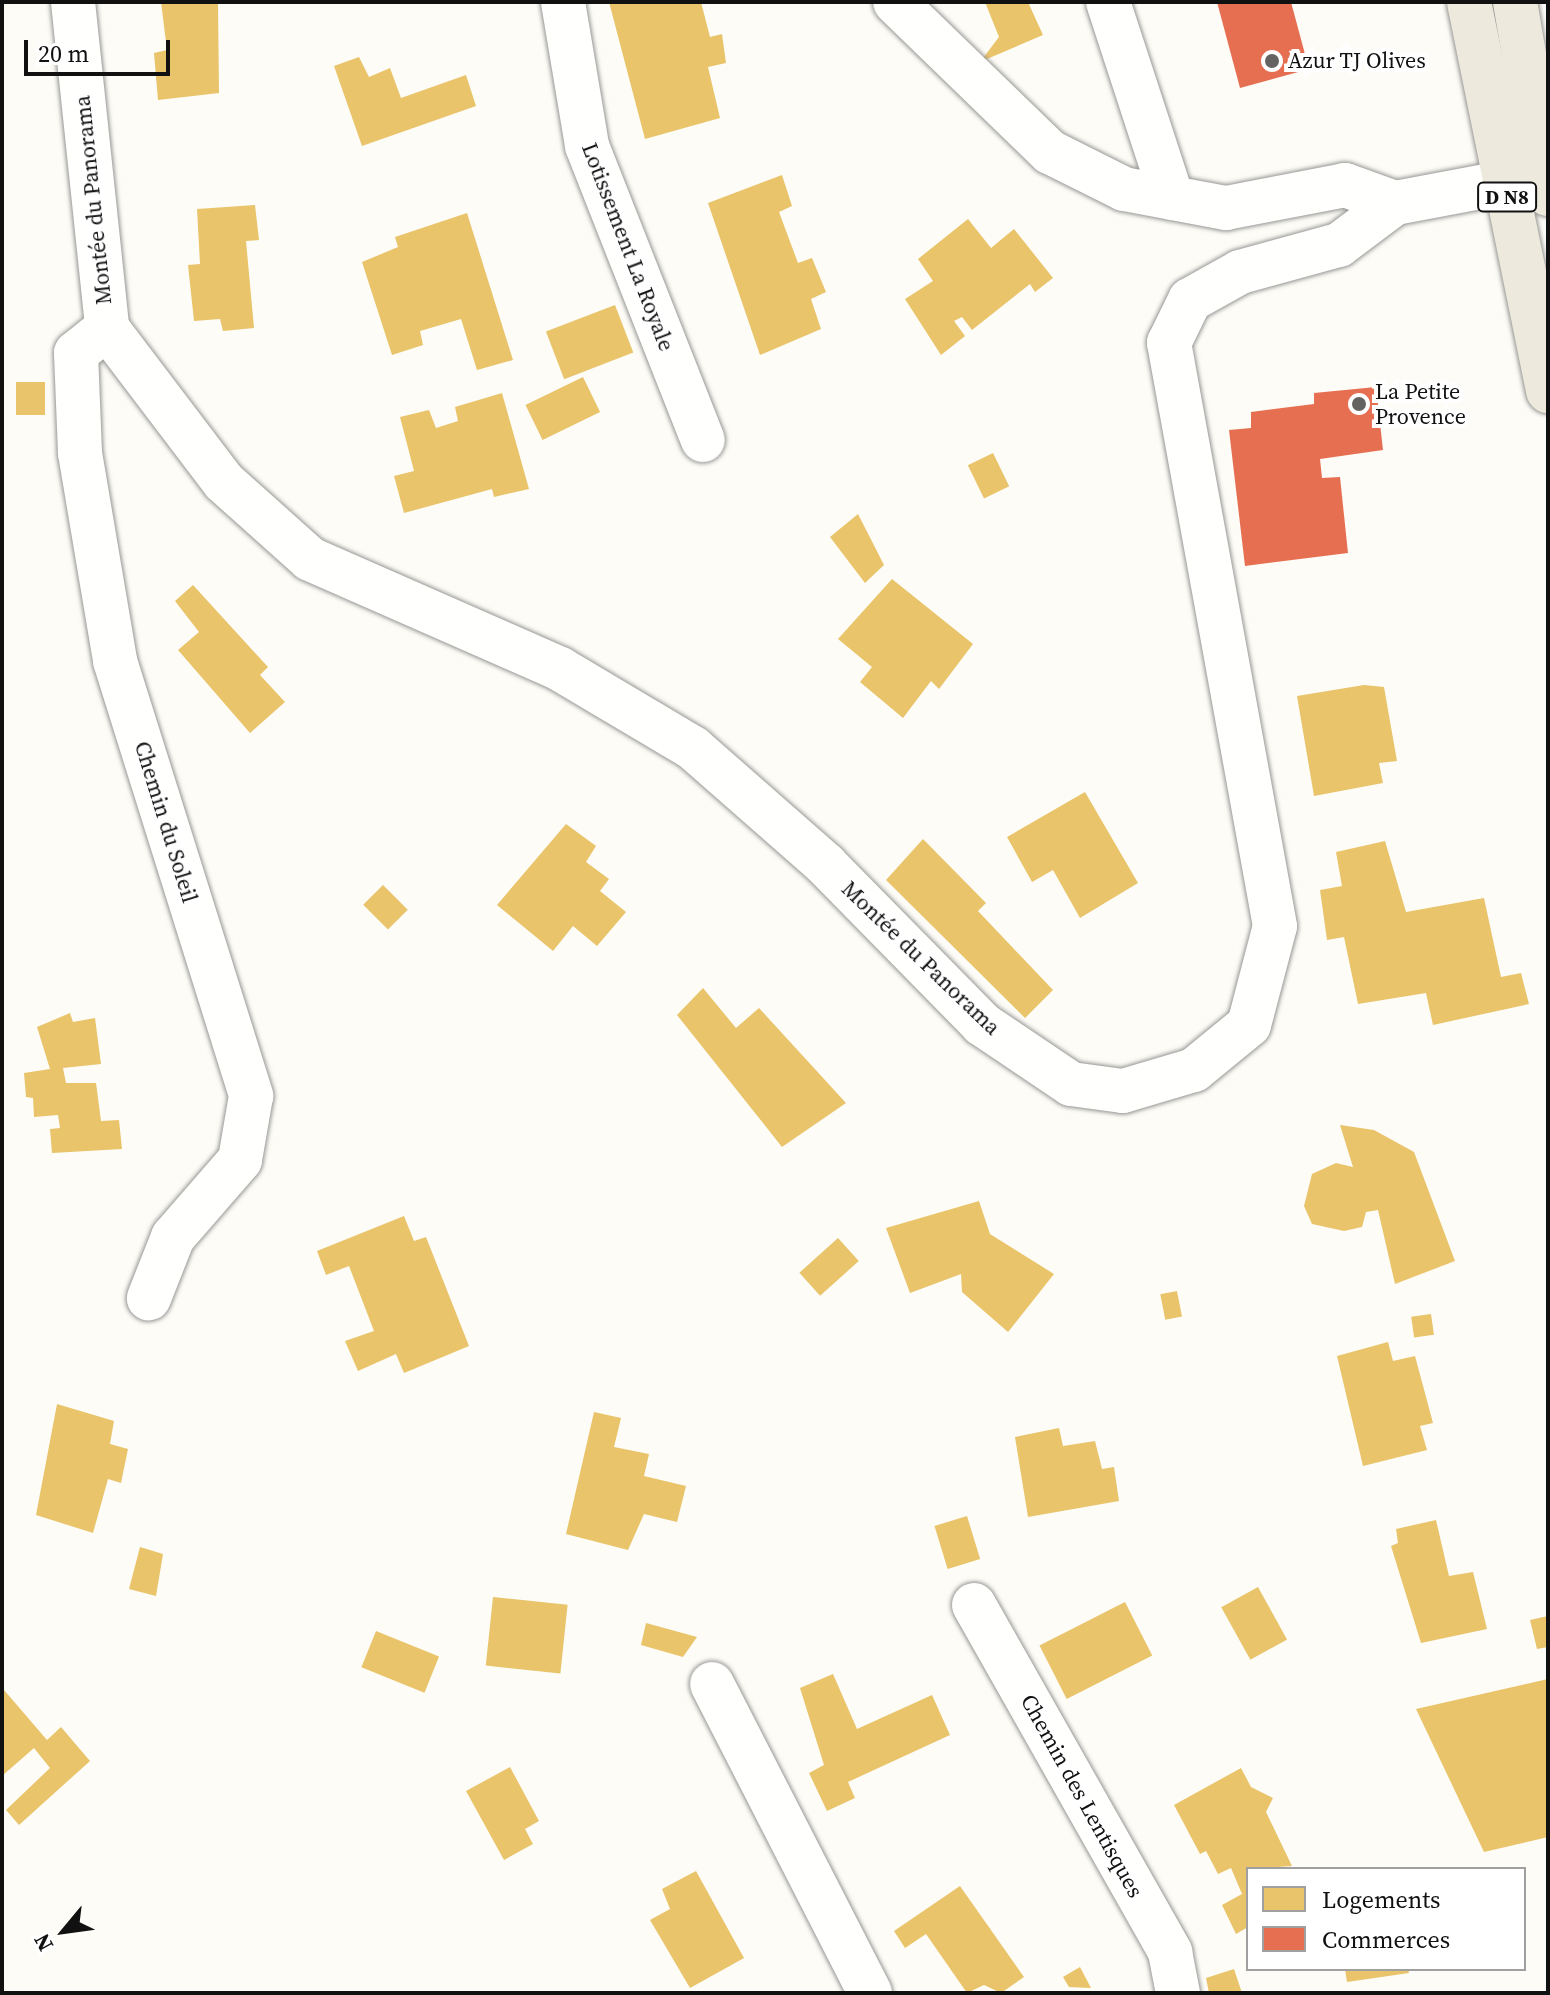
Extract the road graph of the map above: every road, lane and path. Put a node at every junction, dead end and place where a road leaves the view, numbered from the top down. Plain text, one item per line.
1 (73, 2) edge
2 (563, 2) edge
3 (895, 2) edge
4 (1108, 2) edge
5 (1469, 2) edge
6 (1515, 2) edge
7 (1533, 184) edge
8 (1172, 198) junction
9 (1395, 203) junction
10 (107, 328) junction
11 (1548, 391) edge
12 (703, 440) dead end
13 (149, 1298) dead end
14 (974, 1605) dead end
15 (712, 1684) dead end
16 (870, 1993) edge
17 (1178, 1993) edge

1 - 10 street, Montée du Panorama
2 - 12 street, Lotissement La Royale
3 - 8 street
4 - 8 street
5 - 7 main road, D N8
6 - 7 main road, D N8
7 - 9 street, Montée du Panorama
7 - 11 main road, D N8
8 - 9 street
9 - 10 street, Montée du Panorama
10 - 13 street, Chemin du Soleil
14 - 17 street, Chemin des Lentisques
15 - 16 street

